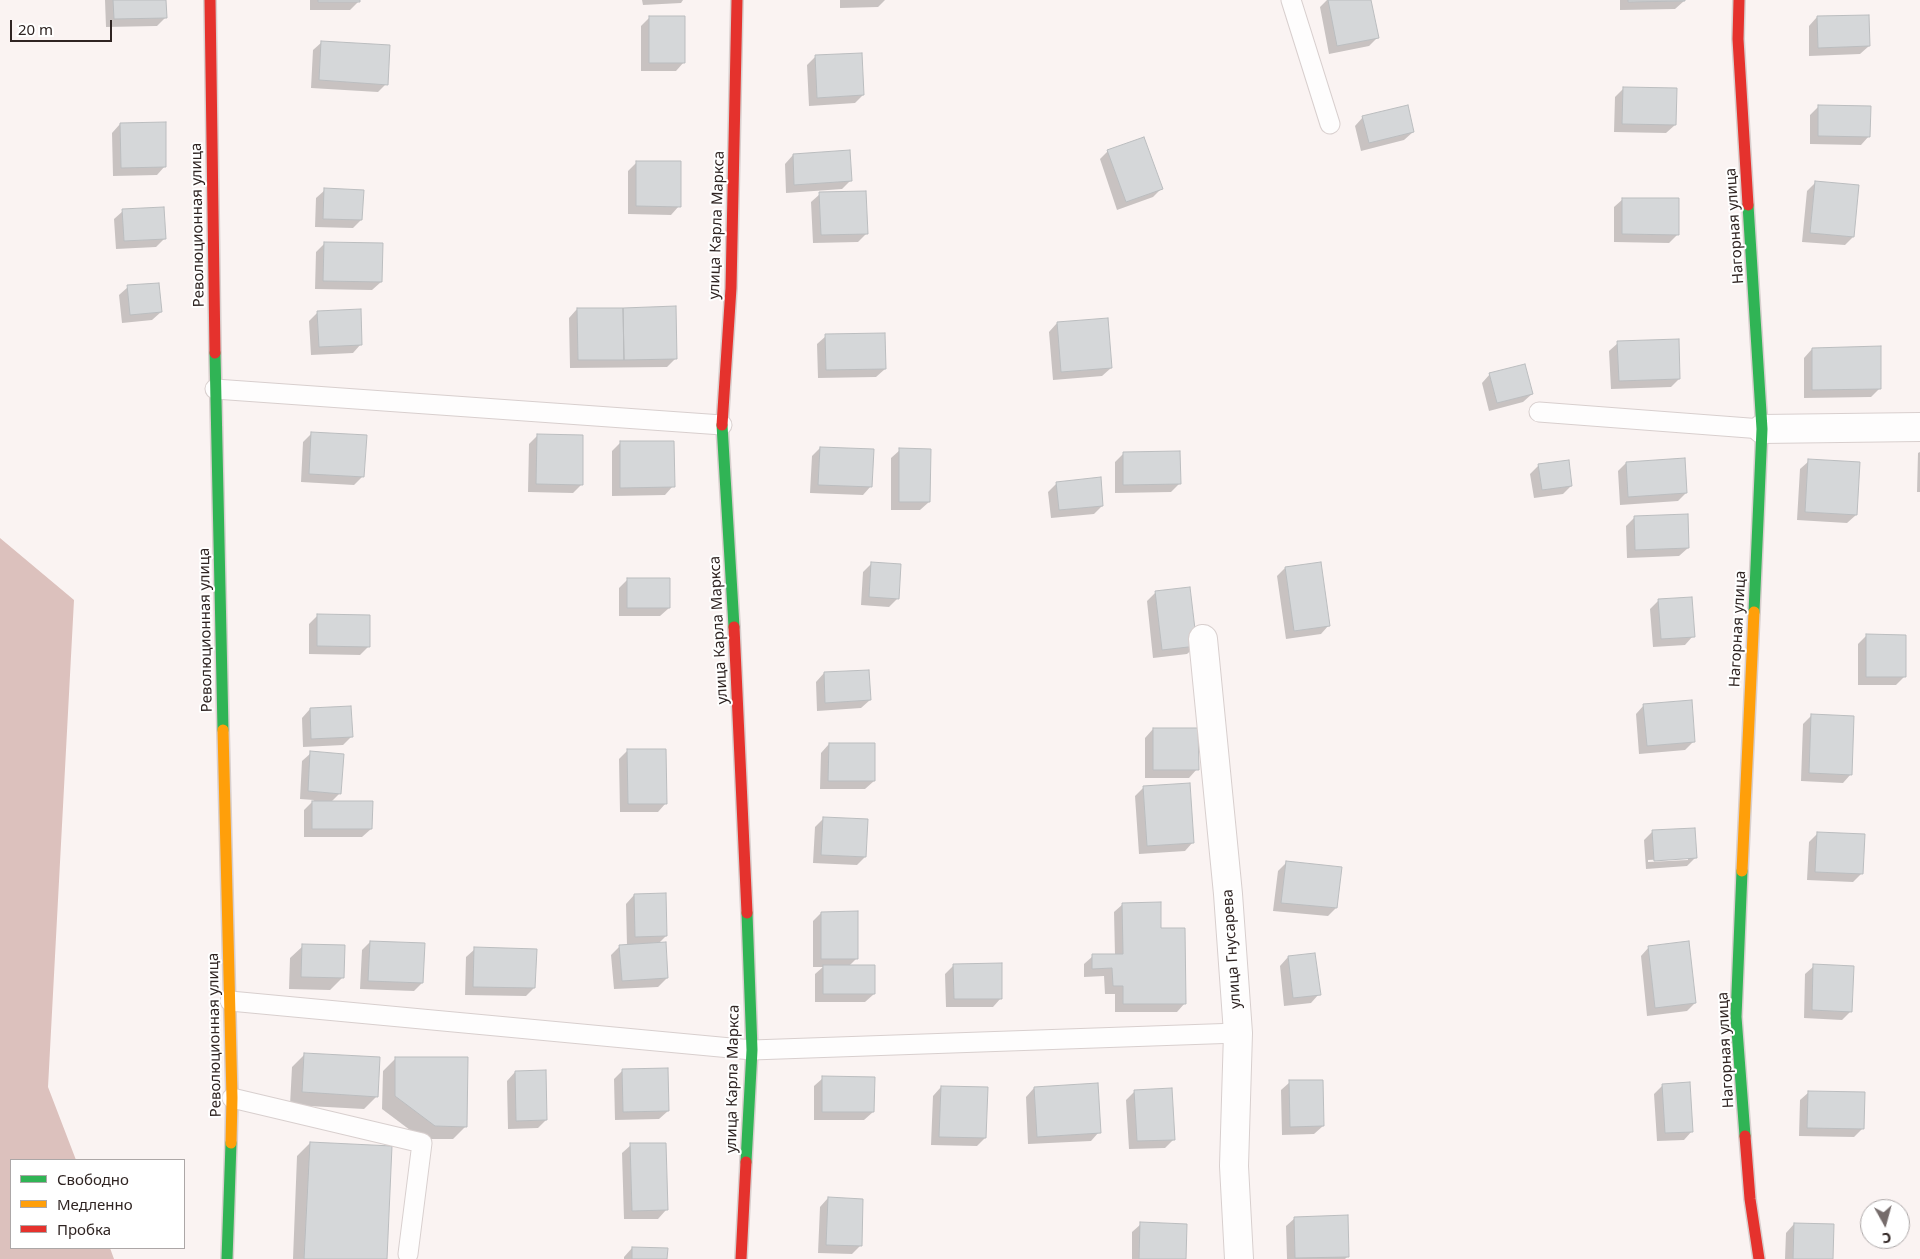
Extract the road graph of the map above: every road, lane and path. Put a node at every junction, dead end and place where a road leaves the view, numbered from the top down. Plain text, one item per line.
1 (210, 0) edge
2 (737, 0) edge
3 (1291, 0) edge
4 (1739, 0) edge
5 (1330, 124) dead end
6 (215, 389) junction
7 (1539, 412) dead end
8 (722, 425) junction
9 (1920, 427) edge
10 (1762, 429) junction
11 (1203, 639) dead end
12 (230, 1001) junction
13 (1238, 1033) junction
14 (752, 1050) junction
15 (232, 1098) junction
16 (408, 1254) dead end
17 (227, 1259) edge
18 (741, 1259) edge
19 (1239, 1259) edge
20 (1759, 1259) edge

1 - 6 street, Революционная улица
2 - 8 street, улица Карла Маркса
3 - 5 lane
4 - 10 street, Нагорная улица
6 - 8 lane
6 - 12 street, Революционная улица
7 - 10 lane
8 - 14 street, улица Карла Маркса
9 - 10 street
10 - 20 street, Нагорная улица
11 - 13 street, улица Гнусарева
12 - 14 lane
12 - 15 street, Революционная улица
13 - 14 lane
13 - 19 street, улица Гнусарева
14 - 18 street, улица Карла Маркса
15 - 16 lane
15 - 17 street, Революционная улица

